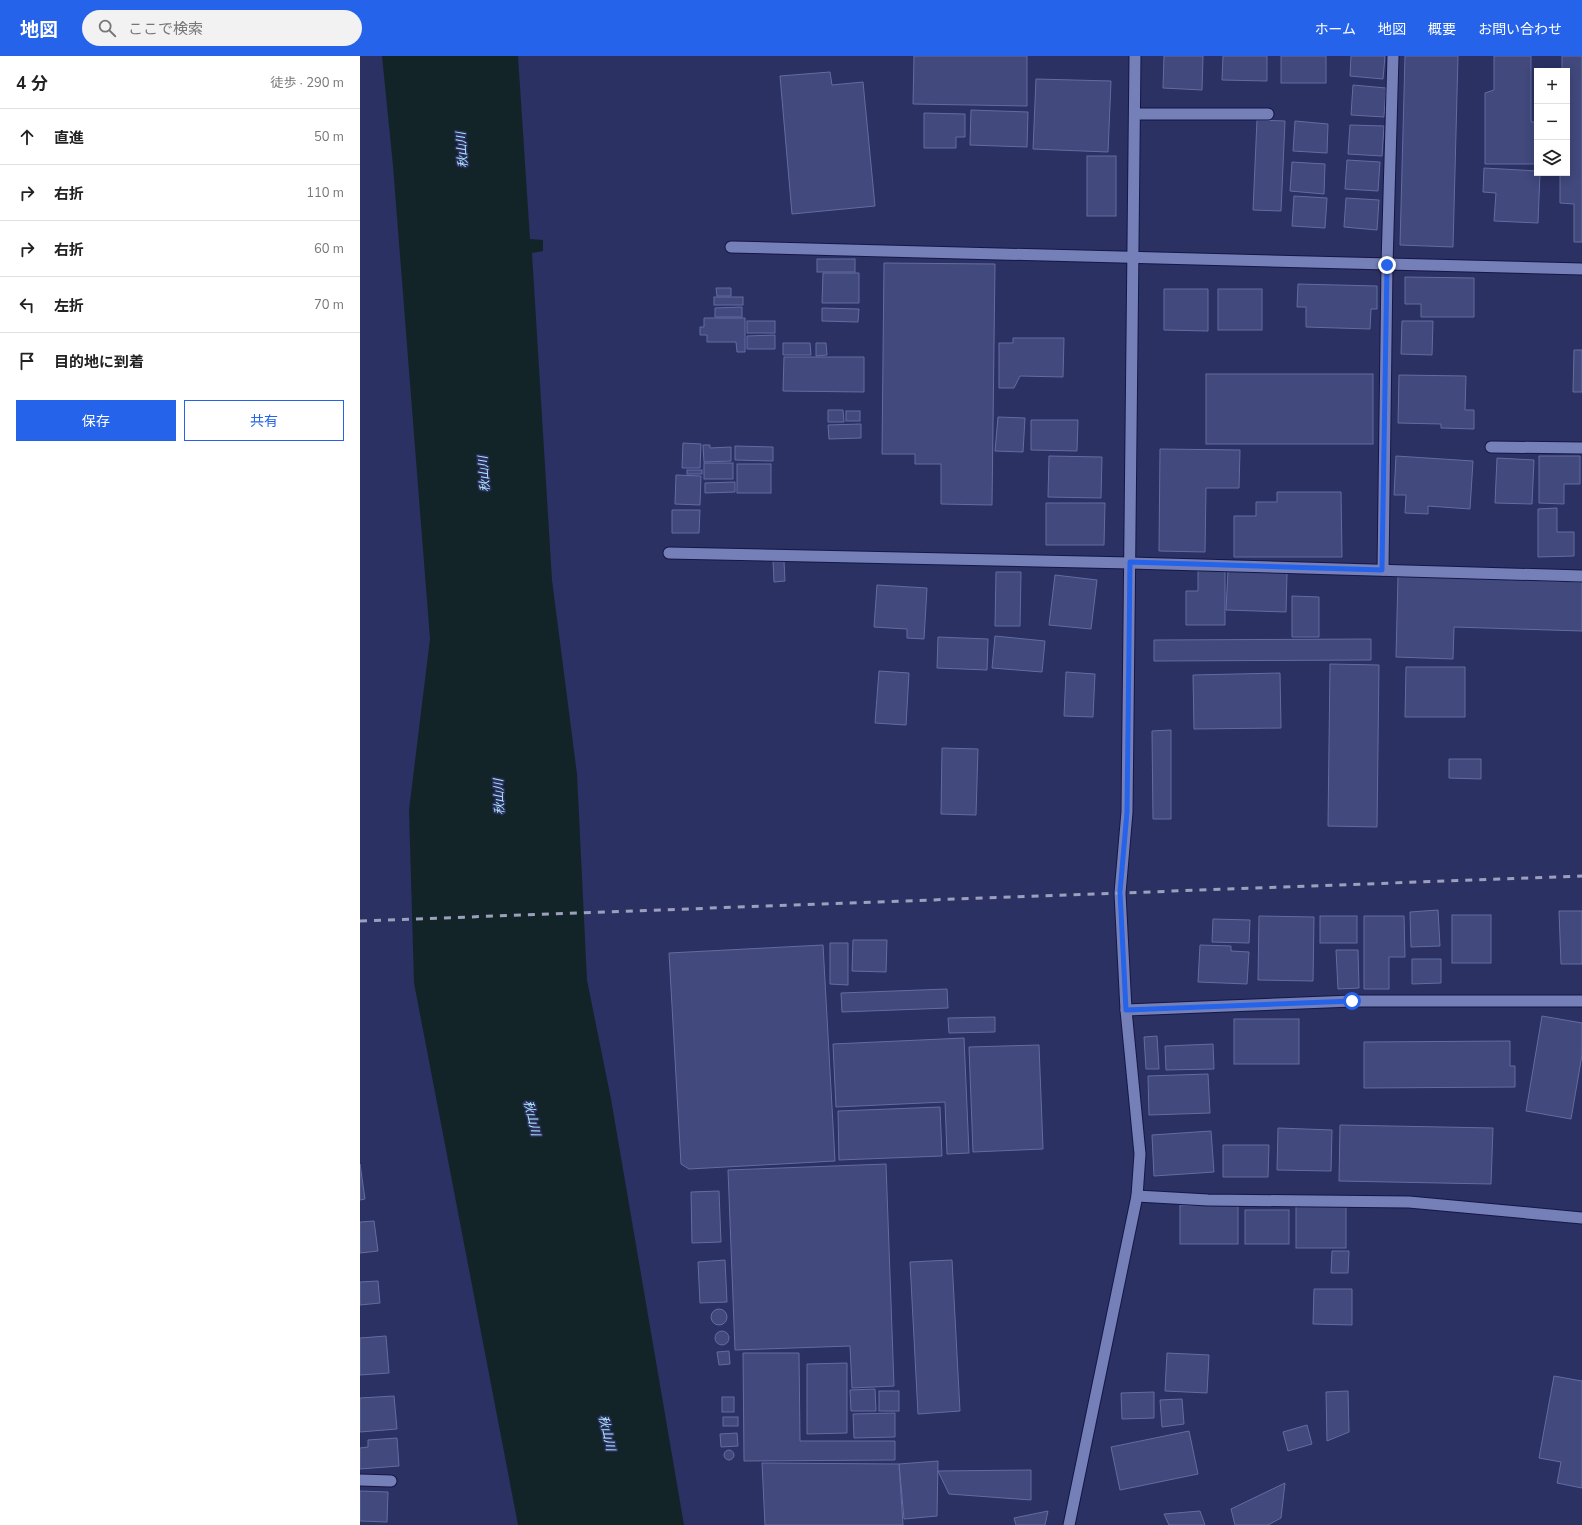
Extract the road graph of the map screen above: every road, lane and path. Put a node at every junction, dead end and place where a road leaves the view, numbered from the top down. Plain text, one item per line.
1 (1136, 56) edge
2 (1393, 56) edge
3 (1135, 114) junction
4 (1268, 114) dead end
5 (730, 247) dead end
6 (1133, 257) junction
7 (1387, 265) junction
8 (1582, 269) edge
9 (1491, 447) dead end
10 (1582, 448) edge
11 (669, 553) dead end
12 (1130, 562) junction
13 (1382, 570) junction
14 (1582, 576) edge
15 (1582, 1001) edge
16 (1126, 1010) junction
17 (1138, 1196) junction
18 (1582, 1218) edge
19 (360, 1480) edge
20 (392, 1481) dead end
21 (1069, 1525) edge

1 - 3 street
2 - 7 street
3 - 4 street
3 - 6 street
5 - 6 street
6 - 7 street
6 - 12 street
7 - 8 street
7 - 13 street
9 - 10 street
11 - 12 street
12 - 13 street
12 - 16 street
13 - 14 street
15 - 16 street
16 - 17 street
17 - 18 street
17 - 21 street
19 - 20 street

